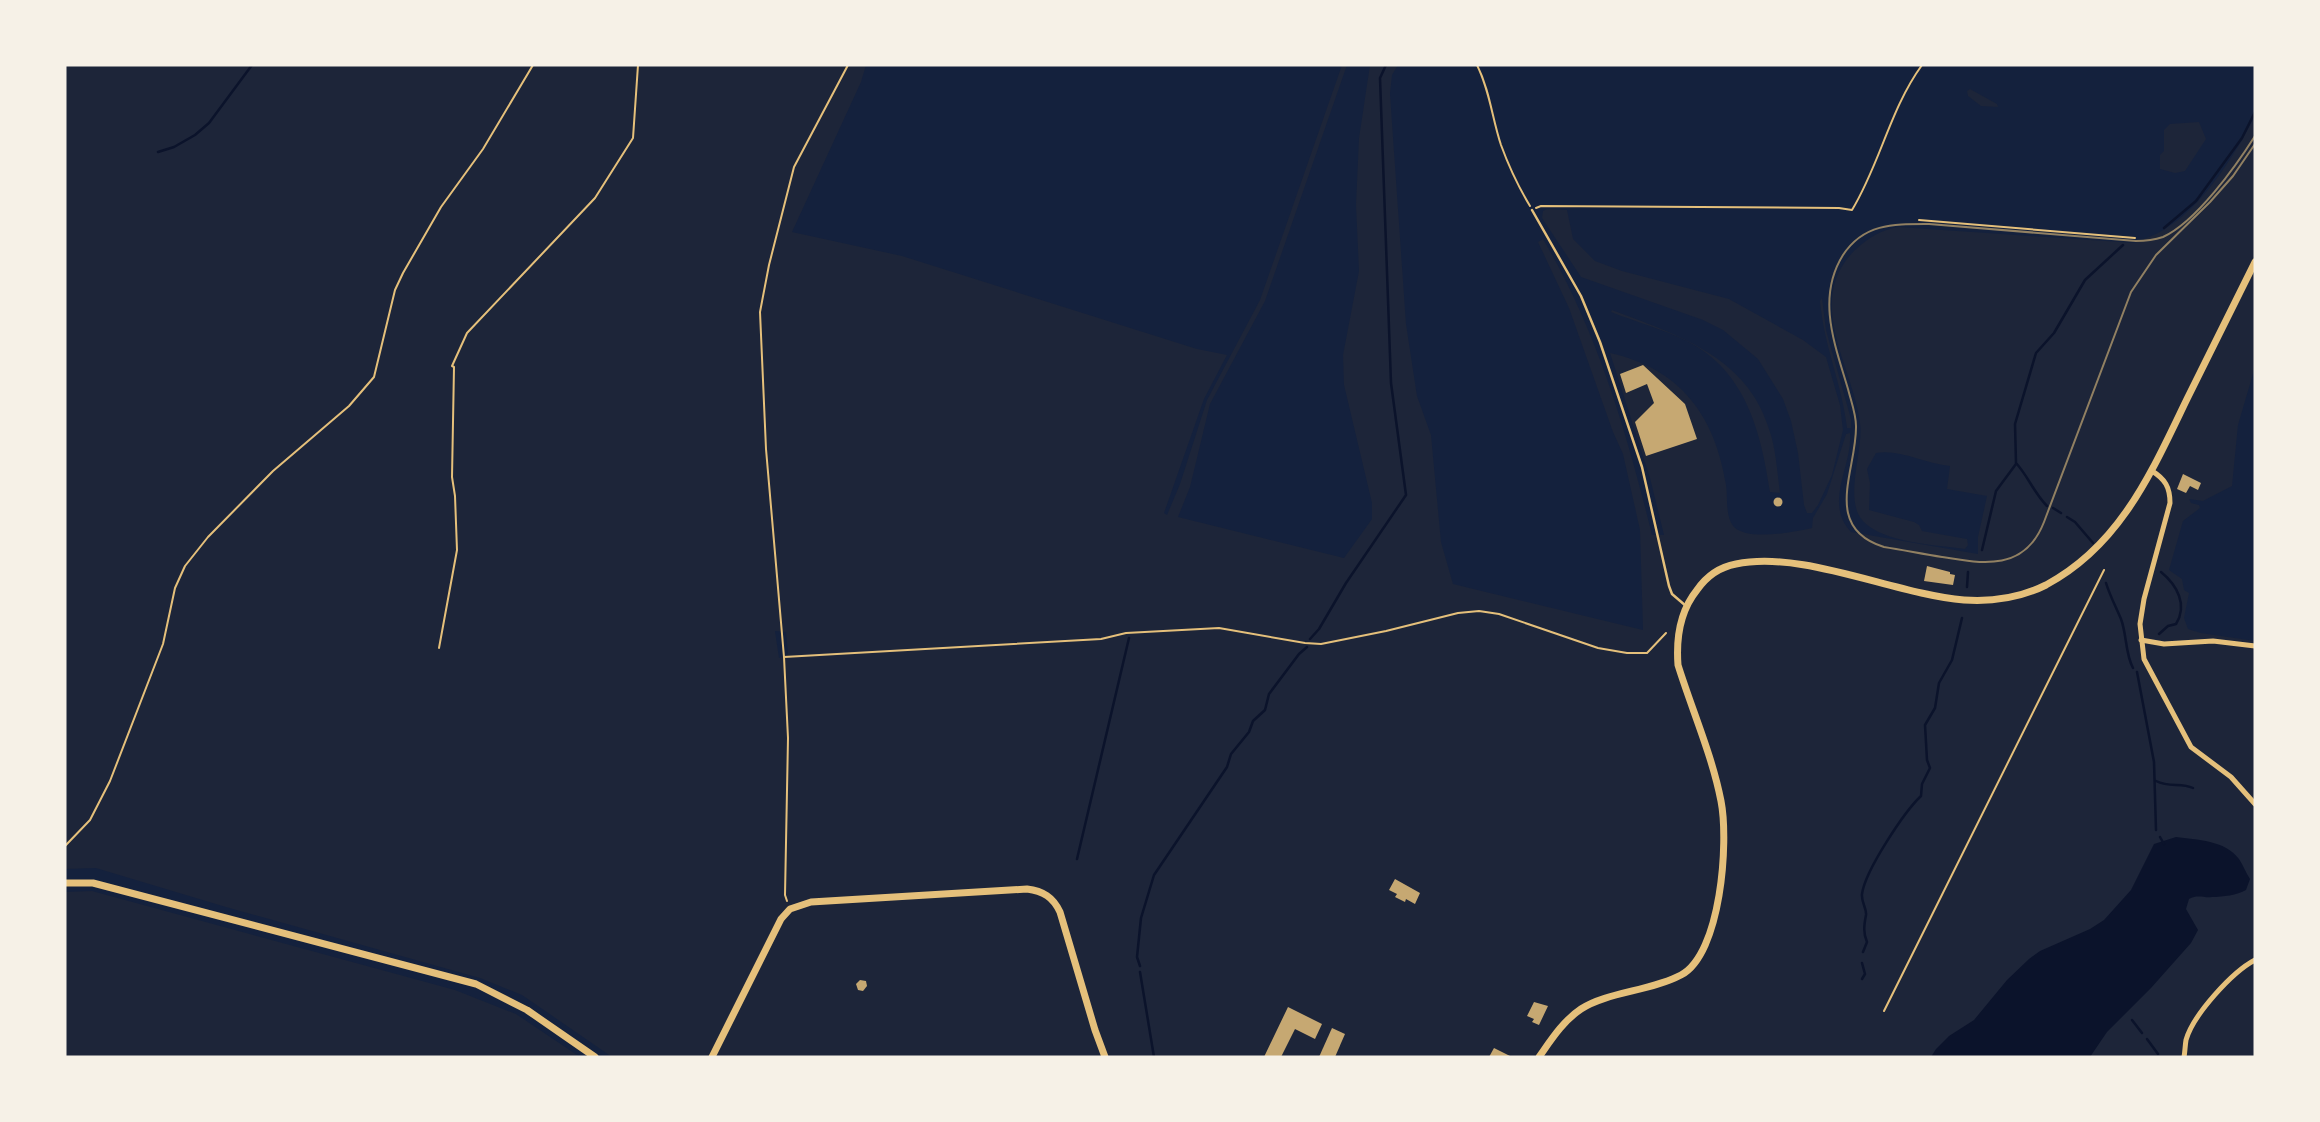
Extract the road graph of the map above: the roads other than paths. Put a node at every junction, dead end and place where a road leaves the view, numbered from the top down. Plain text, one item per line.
1 (1532, 210) road end
2 (2255, 262) edge
3 (2152, 471) junction
4 (1686, 606) junction
5 (2141, 640) junction
6 (2255, 646) edge
7 (2255, 803) edge
8 (65, 883) edge
9 (2255, 960) edge
10 (595, 1057) edge
11 (712, 1057) edge
12 (1105, 1057) edge
13 (1539, 1057) edge
14 (2184, 1057) edge

1 - 4 lane
2 - 3 main road
3 - 4 main road
3 - 5 street
4 - 13 main road
5 - 6 street
5 - 7 street
8 - 10 main road
9 - 14 street
11 - 12 main road

